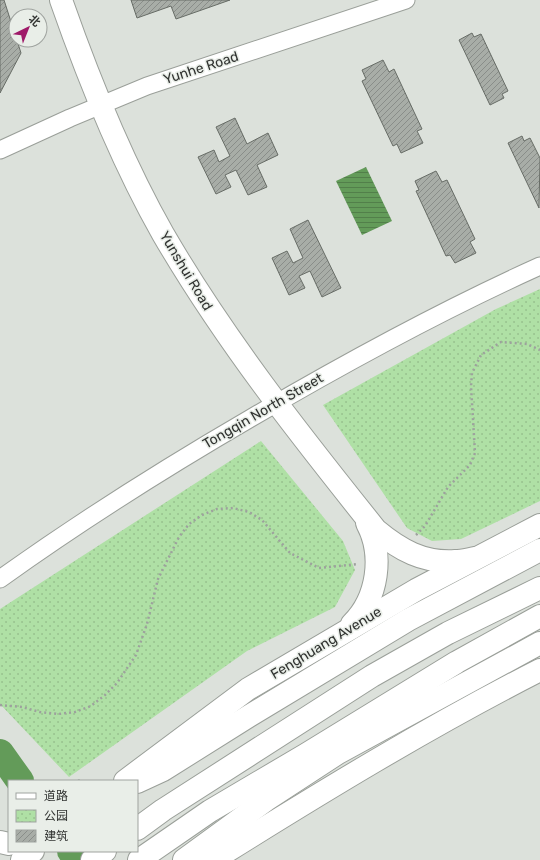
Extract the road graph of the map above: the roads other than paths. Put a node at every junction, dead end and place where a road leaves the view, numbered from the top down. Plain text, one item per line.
1 (61, 0) edge
2 (406, 0) edge
3 (101, 105) junction
4 (0, 150) edge
5 (540, 266) edge
6 (277, 403) junction
7 (362, 513) junction
8 (540, 525) edge
9 (540, 550) edge
10 (476, 558) junction
11 (0, 579) edge
12 (540, 588) edge
13 (540, 616) edge
14 (344, 632) junction
15 (540, 643) edge
16 (540, 670) edge
17 (126, 780) edge
18 (138, 782) edge
19 (138, 827) edge
20 (32, 852) edge
21 (104, 852) edge
22 (22, 860) edge
23 (92, 860) edge
24 (139, 860) edge
25 (184, 860) edge
26 (213, 860) edge

1 - 3 main road, Yunshui Road
2 - 3 street, Yunhe Road
3 - 4 street, Yunhe Road
3 - 6 main road, Yunshui Road
5 - 6 street, Tongqin North Street
6 - 7 main road, Yunshui Road
6 - 11 street, Tongqin North Street
7 - 10 main road
7 - 14 main road
8 - 10 main road, Fenghuang Avenue
9 - 18 main road
10 - 14 main road, Fenghuang Avenue
12 - 19 main road
13 - 24 main road
14 - 17 main road, Fenghuang Avenue
15 - 25 main road
16 - 26 main road
20 - 22 main road
21 - 23 main road

